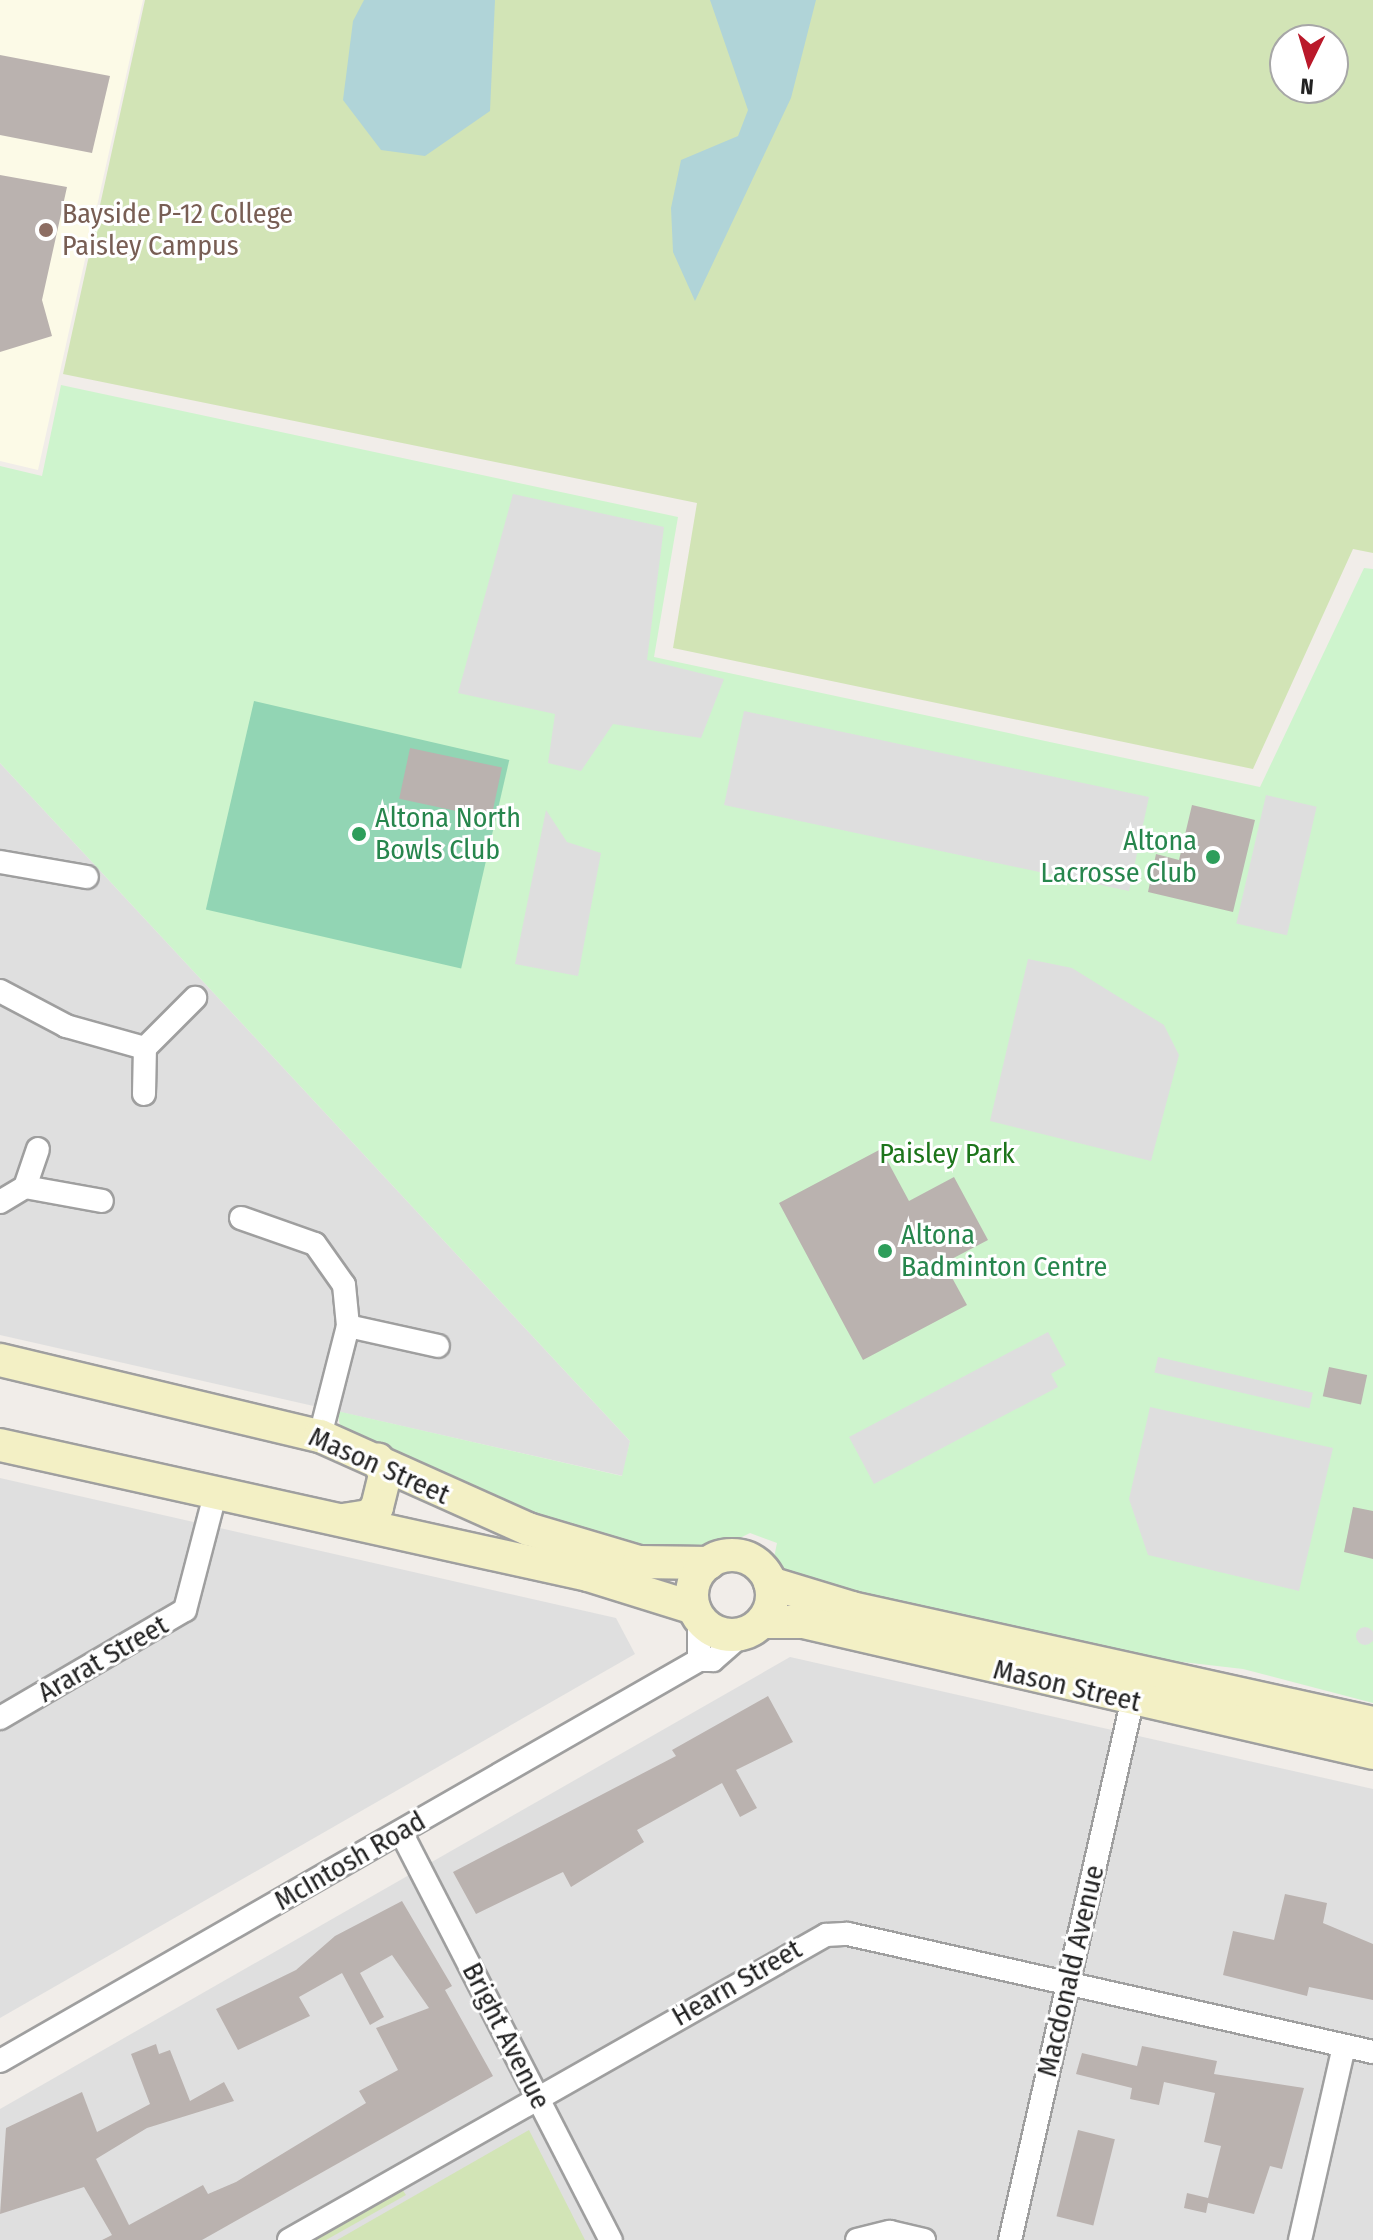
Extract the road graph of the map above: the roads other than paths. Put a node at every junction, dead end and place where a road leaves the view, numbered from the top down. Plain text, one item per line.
1 (0, 862) edge
2 (87, 877) dead end
3 (0, 991) edge
4 (195, 998) dead end
5 (145, 1048) junction
6 (144, 1094) dead end
7 (38, 1149) dead end
8 (25, 1187) junction
9 (102, 1201) dead end
10 (0, 1202) edge
11 (241, 1218) dead end
12 (348, 1326) junction
13 (438, 1346) dead end
14 (0, 1360) edge
15 (320, 1436) junction
16 (0, 1445) edge
17 (378, 1460) junction
18 (215, 1495) junction
19 (340, 1519) junction
20 (709, 1563) junction
21 (770, 1583) junction
22 (696, 1612) junction
23 (753, 1627) junction
24 (699, 1660) junction
25 (1132, 1702) junction
26 (1279, 1716) junction
27 (0, 1718) edge
28 (1373, 1723) edge
29 (1373, 1753) edge
30 (401, 1832) junction
31 (1068, 1983) junction
32 (1344, 2046) junction
33 (1373, 2052) edge
34 (0, 2061) edge
35 (538, 2098) junction
36 (289, 2240) edge
37 (611, 2240) edge
38 (857, 2240) edge
39 (924, 2240) edge
40 (1010, 2240) edge
41 (1300, 2240) edge

1 - 2 street
3 - 5 street
4 - 5 street
5 - 6 street
7 - 8 street
8 - 9 street
8 - 10 street
11 - 12 street
12 - 13 street
12 - 15 street
14 - 15 street, Mason Street
15 - 17 street, Mason Street
16 - 18 street, Mason Street
17 - 19 street
17 - 20 street, Mason Street
18 - 19 street, Mason Street
18 - 27 street, Ararat Street
19 - 22 street, Mason Street
20 - 21 street
20 - 22 street
21 - 23 street
21 - 26 street, Mason Street
22 - 23 street
22 - 24 street
23 - 24 street, McIntosh Road
23 - 25 street, Mason Street
24 - 30 street, McIntosh Road
25 - 26 street, Mason Street
25 - 31 street, Macdonald Avenue
26 - 28 street, Mason Street
26 - 29 street, Mason Street
30 - 34 street, McIntosh Road
30 - 35 street, Bright Avenue
31 - 32 street, Hearn Street
31 - 35 street, Hearn Street
31 - 40 street, Macdonald Avenue
32 - 33 street, Hearn Street
32 - 41 street
35 - 36 street, Hearn Street
35 - 37 street, Bright Avenue
38 - 39 street

